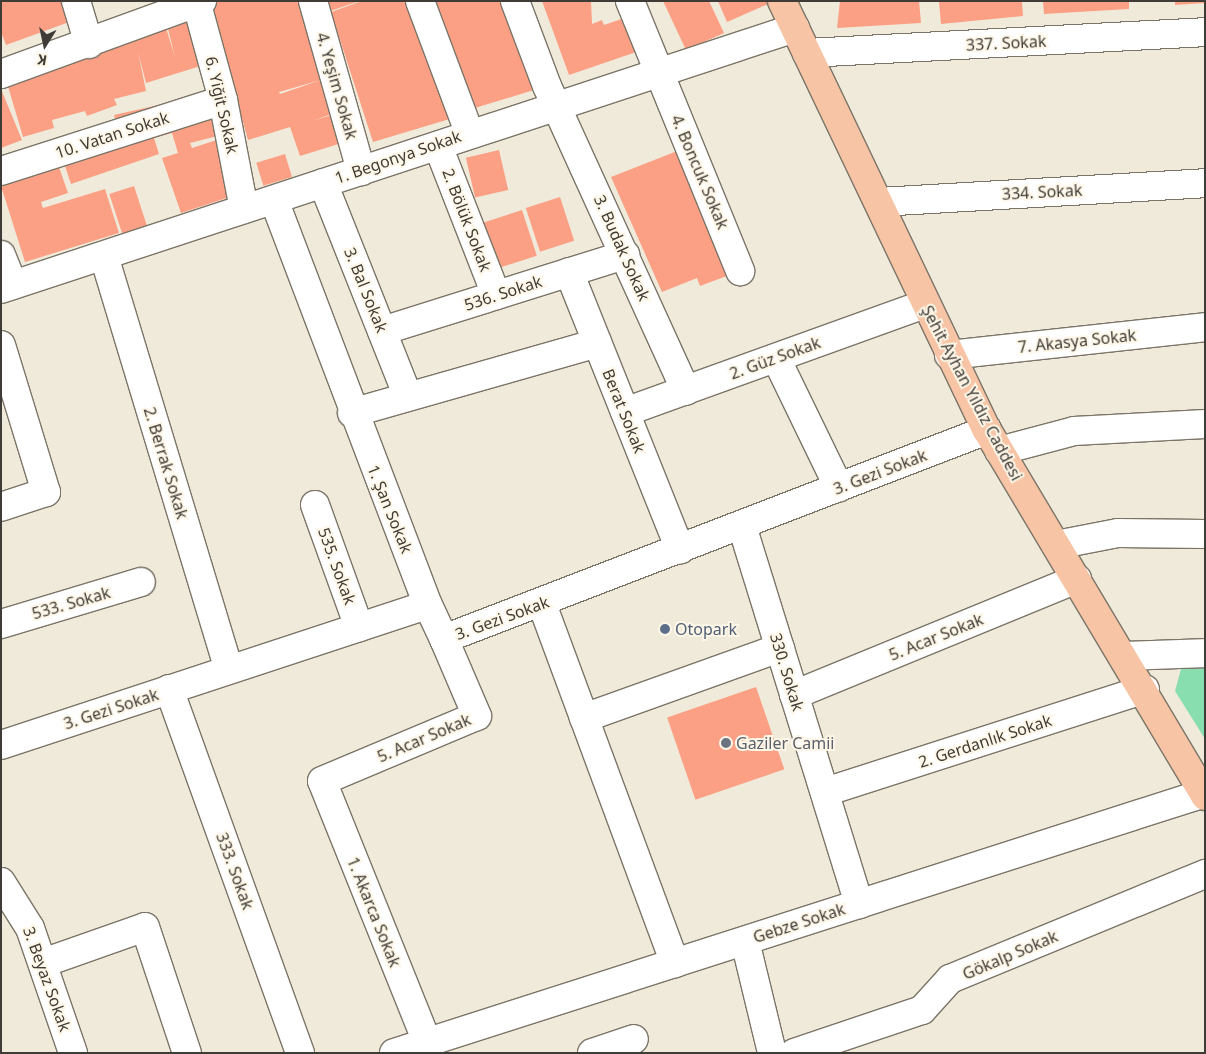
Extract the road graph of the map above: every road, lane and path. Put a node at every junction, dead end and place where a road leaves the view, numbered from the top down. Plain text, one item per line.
1 (76, 1) edge
2 (313, 1) edge
3 (420, 1) edge
4 (515, 1) edge
5 (630, 1) edge
6 (782, 1) edge
7 (199, 2) edge
8 (795, 28) junction
9 (1205, 32) edge
10 (89, 44) junction
11 (807, 53) junction
12 (3, 68) edge
13 (659, 73) junction
14 (223, 100) junction
15 (558, 106) junction
16 (469, 132) junction
17 (438, 146) junction
18 (1, 170) edge
19 (361, 171) junction
20 (323, 183) junction
21 (1205, 183) edge
22 (274, 200) junction
23 (879, 202) junction
24 (244, 209) junction
25 (1, 254) edge
26 (625, 255) junction
27 (104, 256) junction
28 (740, 271) dead end
29 (569, 272) junction
30 (7, 287) edge
31 (496, 295) junction
32 (925, 304) junction
33 (1205, 327) edge
34 (382, 331) junction
35 (597, 343) junction
36 (1, 345) edge
37 (949, 355) junction
38 (776, 358) junction
39 (686, 391) junction
40 (408, 397) junction
41 (625, 412) junction
42 (352, 413) junction
43 (1205, 424) edge
44 (993, 440) junction
45 (839, 488) junction
46 (315, 505) dead end
47 (1, 507) edge
48 (742, 526) junction
49 (1205, 534) edge
50 (1056, 545) junction
51 (680, 550) junction
52 (1077, 579) junction
53 (141, 582) dead end
54 (428, 604) junction
55 (542, 604) junction
56 (1, 624) edge
57 (359, 626) junction
58 (444, 640) junction
59 (780, 648) junction
60 (1205, 653) edge
61 (1124, 656) junction
62 (229, 670) junction
63 (169, 689) junction
64 (1145, 689) junction
65 (794, 695) junction
66 (584, 718) junction
67 (1, 745) edge
68 (322, 781) joint
69 (824, 792) junction
70 (1204, 794) edge
71 (1205, 874) edge
72 (4, 891) edge
73 (859, 904) junction
74 (745, 940) junction
75 (43, 963) junction
76 (675, 963) junction
77 (634, 1039) dead end
78 (427, 1042) junction
79 (73, 1053) edge
80 (187, 1053) edge
81 (300, 1053) edge
82 (394, 1053) edge
83 (592, 1053) edge
84 (772, 1053) edge
85 (794, 1053) edge

1 - 10 street
2 - 19 street, 4. Yeşim Sokak
3 - 16 street
4 - 15 street, 3. Budak Sokak
5 - 13 street, 4. Boncuk Sokak
6 - 8 main road, Şehit Ayhan Yıldız Caddesi
7 - 10 street
7 - 14 street, 6. Yiğit Sokak
8 - 11 main road, Şehit Ayhan Yıldız Caddesi
8 - 13 street, 1. Begonya Sokak
9 - 11 street, 337. Sokak
10 - 12 street
11 - 23 main road, Şehit Ayhan Yıldız Caddesi
13 - 15 street, 1. Begonya Sokak
13 - 28 street, 4. Boncuk Sokak
14 - 18 street, 10. Vatan Sokak
14 - 24 street, 6. Yiğit Sokak
15 - 16 street, 1. Begonya Sokak
15 - 26 street, 3. Budak Sokak
16 - 17 street, 1. Begonya Sokak
17 - 19 street, 1. Begonya Sokak
17 - 31 street, 2. Bölük Sokak
19 - 20 street, 1. Begonya Sokak
20 - 22 street, 1. Begonya Sokak
20 - 34 street, 3. Bal Sokak
21 - 23 street, 334. Sokak
22 - 24 street, 1. Begonya Sokak
22 - 42 street, 1. Şan Sokak
23 - 32 main road, Şehit Ayhan Yıldız Caddesi
24 - 27 street, 1. Begonya Sokak
25 - 30 street
26 - 29 street, 536. Sokak
26 - 39 street, 3. Budak Sokak
27 - 30 street, 1. Begonya Sokak
27 - 62 street, 2. Berrak Sokak
29 - 31 street, 536. Sokak
29 - 35 street, Berat Sokak
31 - 34 street, 536. Sokak
32 - 37 main road, Şehit Ayhan Yıldız Caddesi
32 - 38 street, 2. Güz Sokak
33 - 37 street, 7. Akasya Sokak
34 - 40 street, 3. Bal Sokak
35 - 40 street
35 - 41 street, Berat Sokak
36 - 47 street
37 - 44 main road, Şehit Ayhan Yıldız Caddesi
38 - 39 street, 2. Güz Sokak
38 - 45 street
39 - 41 street, 2. Güz Sokak
40 - 42 street
41 - 51 street, Berat Sokak
42 - 54 street, 1. Şan Sokak
43 - 44 street, 3. Gezi Sokak
44 - 45 street, 3. Gezi Sokak
44 - 50 main road, Şehit Ayhan Yıldız Caddesi
45 - 48 street, 3. Gezi Sokak
46 - 57 street, 535. Sokak
48 - 51 street, 3. Gezi Sokak
48 - 59 street, 330. Sokak
49 - 50 street
50 - 52 main road, Şehit Ayhan Yıldız Caddesi
51 - 55 street, 3. Gezi Sokak
52 - 61 main road, Şehit Ayhan Yıldız Caddesi
52 - 65 street, 5. Acar Sokak
53 - 56 street, 533. Sokak
54 - 57 street, 3. Gezi Sokak
54 - 58 street, 3. Gezi Sokak
55 - 58 street, 3. Gezi Sokak
55 - 66 street
57 - 62 street, 3. Gezi Sokak
58 - 68 street, 5. Acar Sokak
59 - 65 street, 330. Sokak
59 - 66 street
60 - 61 street
61 - 64 main road, Şehit Ayhan Yıldız Caddesi
62 - 63 street, 3. Gezi Sokak
63 - 67 street, 3. Gezi Sokak
63 - 81 street, 333. Sokak
64 - 69 street, 2. Gerdanlık Sokak
64 - 70 main road, Şehit Ayhan Yıldız Caddesi
65 - 69 street, 330. Sokak
66 - 76 street
68 - 78 street, 1. Akarca Sokak
69 - 73 street, 330. Sokak
70 - 73 street, Gebze Sokak
71 - 85 street, Gökalp Sokak
72 - 75 street, 3. Beyaz Sokak
73 - 74 street, Gebze Sokak
74 - 76 street, Gebze Sokak
74 - 84 street
75 - 79 street, 3. Beyaz Sokak
75 - 80 street
76 - 78 street, Gebze Sokak
77 - 83 street
78 - 82 street, Gebze Sokak

